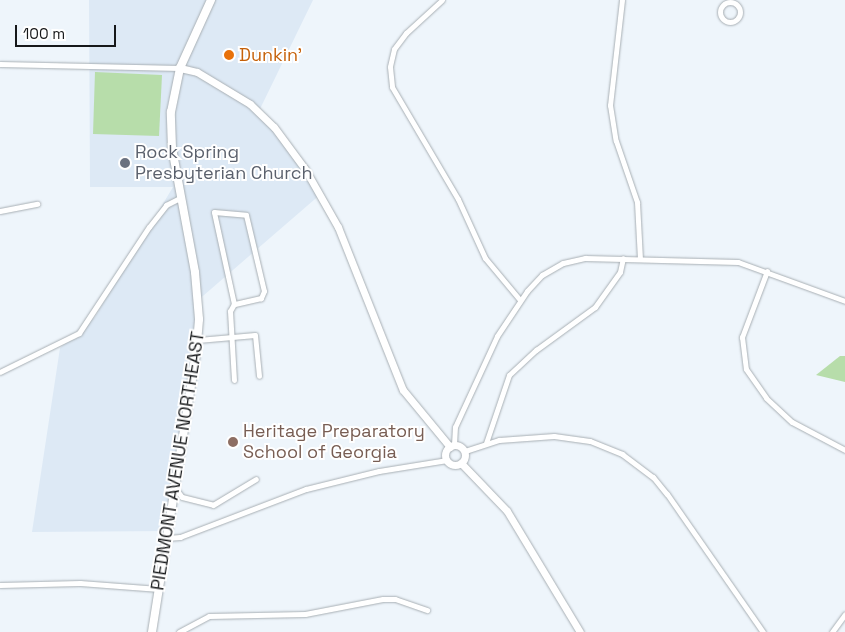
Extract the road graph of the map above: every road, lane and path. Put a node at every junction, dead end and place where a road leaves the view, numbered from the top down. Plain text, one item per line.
1 (211, 0) edge
2 (442, 0) edge
3 (622, 0) edge
4 (0, 64) edge
5 (180, 68) junction
6 (180, 198) junction
7 (37, 204) dead end
8 (0, 210) edge
9 (623, 258) junction
10 (640, 259) junction
11 (767, 271) junction
12 (520, 300) junction
13 (845, 301) edge
14 (234, 304) junction
15 (231, 337) junction
16 (198, 340) junction
17 (0, 372) edge
18 (259, 376) dead end
19 (234, 380) dead end
20 (486, 443) junction
21 (452, 446) junction
22 (845, 450) edge
23 (465, 451) junction
24 (447, 460) junction
25 (461, 463) junction
26 (256, 479) dead end
27 (175, 488) junction
28 (167, 538) junction
29 (0, 586) edge
30 (159, 589) junction
31 (427, 610) dead end
32 (845, 614) edge
33 (152, 632) edge
34 (180, 632) edge
35 (580, 632) edge
36 (763, 632) edge
37 (832, 632) edge

1 - 5 main road, PIEDMONT AVENUE NORTHEAST
2 - 12 street
3 - 10 street
4 - 5 street
5 - 6 main road, PIEDMONT AVENUE NORTHEAST
5 - 21 street
6 - 16 main road, PIEDMONT AVENUE NORTHEAST
6 - 17 street
7 - 8 street
9 - 10 street
9 - 12 street
9 - 20 street
10 - 11 street
11 - 13 street
11 - 22 street
12 - 21 street
14 - 14 street
14 - 15 street
15 - 16 street
15 - 18 street
15 - 19 street
16 - 27 main road, PIEDMONT AVENUE NORTHEAST
20 - 23 street
20 - 36 street
21 - 23 street
21 - 24 street
23 - 25 street
24 - 25 street
24 - 28 street
25 - 35 street
26 - 27 street
27 - 28 main road, PIEDMONT AVENUE NORTHEAST
28 - 30 main road, PIEDMONT AVENUE NORTHEAST
29 - 30 street
30 - 33 main road, PIEDMONT AVENUE NORTHEAST
31 - 34 street
32 - 37 street

